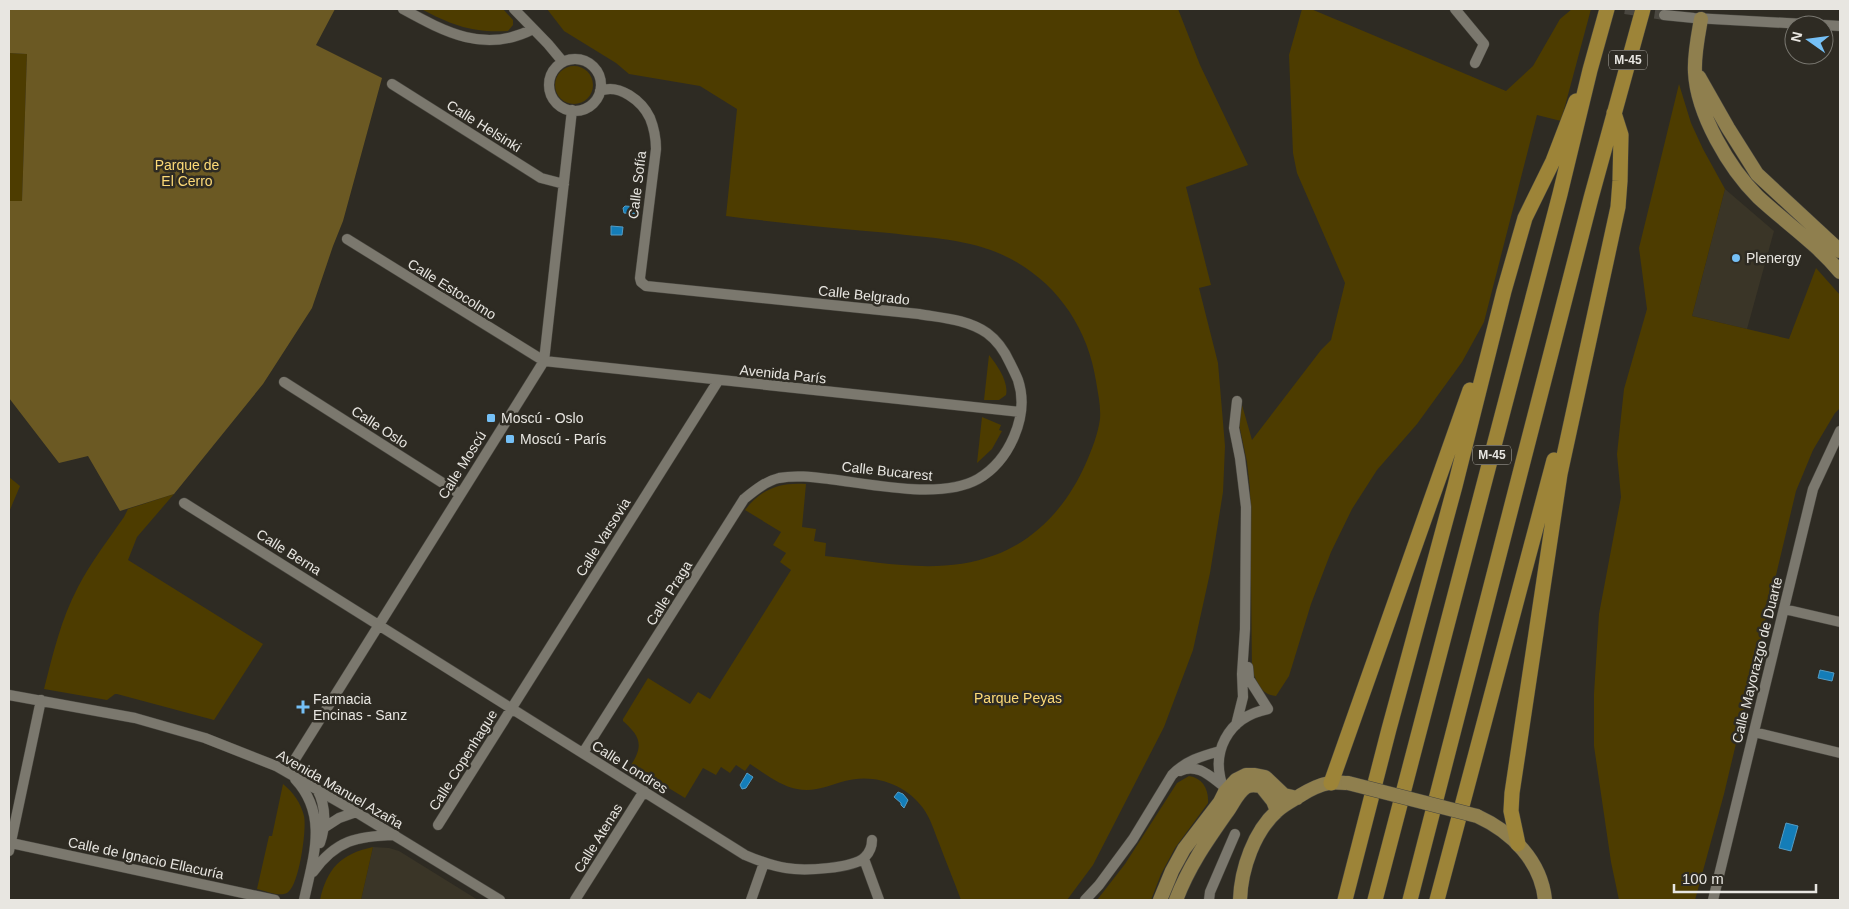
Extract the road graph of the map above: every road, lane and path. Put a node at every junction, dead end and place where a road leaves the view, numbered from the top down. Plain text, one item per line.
1 (403, 9) edge
2 (514, 9) edge
3 (1455, 9) edge
4 (1607, 9) edge
5 (1642, 9) edge
6 (1664, 15) tunnel mouth
7 (1700, 19) junction
8 (1784, 23) edge
9 (533, 29) junction
10 (563, 62) junction
11 (1475, 63) dead end
12 (1590, 70) junction
13 (1695, 71) junction
14 (392, 84) dead end
15 (600, 91) junction
16 (572, 110) junction
17 (1614, 112) junction
18 (564, 184) junction
19 (347, 239) dead end
20 (1840, 251) edge
21 (1840, 272) edge
22 (646, 286) joint
23 (1504, 291) junction
24 (1600, 291) junction
25 (544, 362) junction
26 (718, 381) junction
27 (284, 382) dead end
28 (1238, 402) dead end
29 (1020, 412) junction
30 (1840, 431) edge
31 (800, 476) joint
32 (460, 494) junction
33 (184, 503) dead end
34 (1784, 609) junction
35 (1840, 622) edge
36 (379, 625) junction
37 (1245, 628) junction
38 (9, 695) edge
39 (41, 700) junction
40 (512, 708) junction
41 (1236, 725) junction
42 (1754, 732) junction
43 (1220, 751) junction
44 (583, 753) junction
45 (1840, 753) edge
46 (287, 772) junction
47 (1172, 775) junction
48 (1331, 783) junction
49 (1224, 788) junction
50 (317, 789) junction
51 (644, 791) junction
52 (1297, 798) junction
53 (1277, 811) junction
54 (356, 812) junction
55 (438, 825) dead end
56 (321, 829) junction
57 (1234, 834) dead end
58 (395, 835) junction
59 (872, 840) dead end
60 (1518, 844) junction
61 (10, 847) edge
62 (864, 859) junction
63 (764, 863) junction
64 (309, 877) junction
65 (275, 900) edge
66 (304, 900) edge
67 (500, 900) edge
68 (575, 900) edge
69 (751, 900) edge
70 (879, 900) edge
71 (1085, 900) edge
72 (1160, 900) edge
73 (1176, 900) edge
74 (1208, 900) edge
75 (1240, 900) edge
76 (1345, 900) edge
77 (1375, 900) edge
78 (1410, 900) edge
79 (1437, 900) edge
80 (1545, 900) edge
81 (1713, 900) edge

1 - 9 street
2 - 9 street
3 - 11 street
4 - 12 highway, M-45
5 - 17 highway, M-45
6 - 7 street
7 - 8 street
7 - 13 main road
9 - 10 street
10 - 15 street
10 - 16 street
12 - 23 highway
12 - 77 highway, M-45
13 - 20 main road
13 - 21 main road
14 - 18 street, Calle Helsinki
15 - 16 street
15 - 22 street, Calle Sofía
16 - 18 street, Calle Moscú
17 - 24 highway
17 - 78 highway, M-45
18 - 25 street, Calle Moscú
19 - 25 street, Calle Estocolmo
22 - 29 street, Calle Belgrado
23 - 48 highway
23 - 76 highway
24 - 60 highway
24 - 79 highway
25 - 26 street, Avenida París
25 - 32 street, Calle Moscú
26 - 29 street, Avenida París
26 - 40 street, Calle Varsovia
27 - 32 street, Calle Oslo
28 - 37 street
29 - 31 street, Calle Bucarest
30 - 34 street, Calle Mayorazgo de Duarte
31 - 44 street, Calle Praga
32 - 36 street, Calle Moscú
33 - 36 street, Calle Berna
34 - 35 street
34 - 42 street, Calle Mayorazgo de Duarte
36 - 40 street, Calle Londres
36 - 46 street, Calle Moscú
37 - 41 street
37 - 41 street
38 - 39 street, Avenida Manuel Azaña
39 - 46 street, Avenida Manuel Azaña
39 - 61 street
40 - 44 street, Calle Londres
40 - 55 street, Calle Copenhague
41 - 43 street
42 - 45 street
42 - 81 street, Calle Mayorazgo de Duarte
43 - 47 street
43 - 49 street
44 - 51 street, Calle Londres
46 - 50 street, Avenida Manuel Azaña
46 - 56 street
47 - 49 street
47 - 71 street
48 - 52 main road
48 - 60 main road, bridge
49 - 52 main road
49 - 72 main road
50 - 54 street, Avenida Manuel Azaña
50 - 56 street
51 - 63 street, Calle Londres
51 - 68 street, Calle Atenas
52 - 53 main road
53 - 73 main road
53 - 75 main road
54 - 56 street
54 - 58 street, Avenida Manuel Azaña
56 - 64 street
57 - 74 street
58 - 64 street
58 - 67 street, Avenida Manuel Azaña
59 - 62 street
60 - 80 main road
61 - 65 street, Calle de Ignacio Ellacuría
62 - 63 street, Calle Londres
62 - 70 street
63 - 69 street
64 - 66 street

